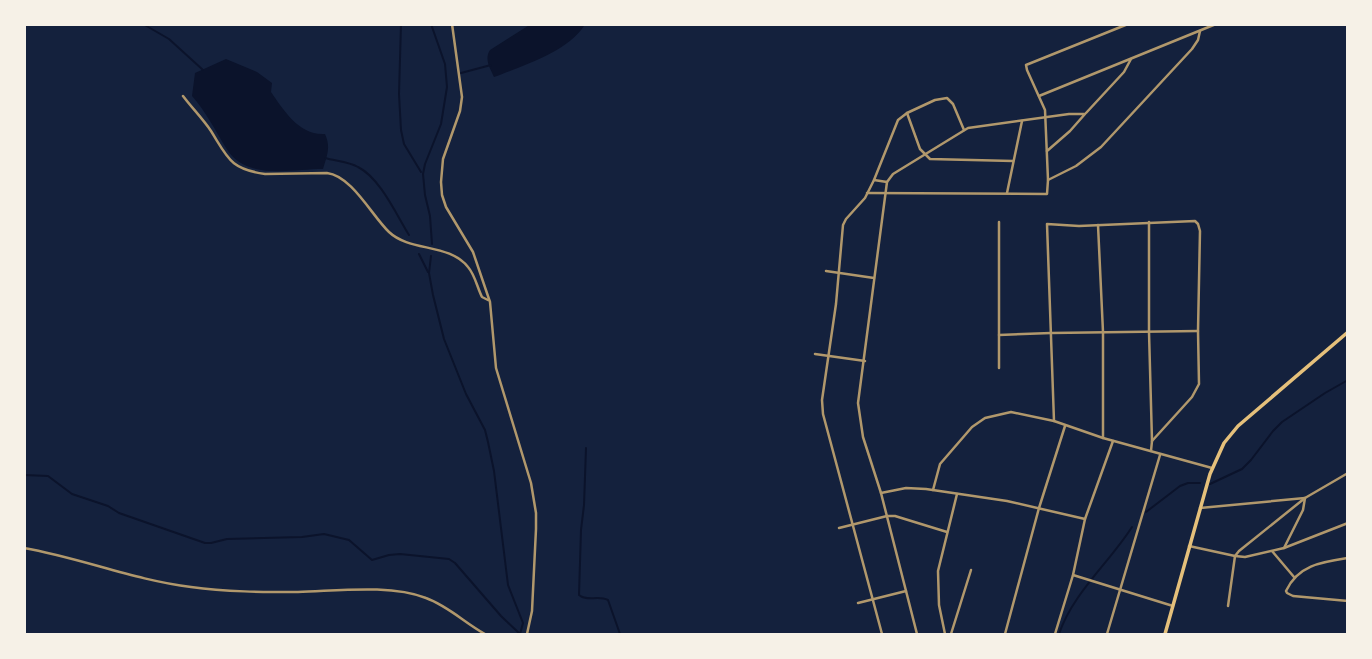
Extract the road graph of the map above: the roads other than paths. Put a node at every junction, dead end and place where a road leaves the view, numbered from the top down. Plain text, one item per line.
1 (452, 24) edge
2 (1128, 24) edge
3 (1216, 24) edge
4 (1200, 31) junction
5 (1131, 60) junction
6 (183, 96) dead end
7 (1039, 96) junction
8 (907, 113) junction
9 (1086, 114) junction
10 (1047, 117) junction
11 (1022, 121) junction
12 (964, 130) junction
13 (1047, 151) junction
14 (925, 155) junction
15 (1013, 161) junction
16 (874, 180) junction
17 (1048, 180) junction
18 (887, 182) junction
19 (867, 193) junction
20 (885, 193) junction
21 (1007, 193) junction
22 (999, 222) dead end
23 (1149, 222) junction
24 (1098, 225) junction
25 (826, 271) dead end
26 (839, 272) junction
27 (874, 278) junction
28 (490, 300) junction
29 (1198, 331) junction
30 (1103, 332) junction
31 (1149, 332) junction
32 (1348, 332) edge
33 (1051, 333) junction
34 (999, 335) junction
35 (815, 354) dead end
36 (829, 356) junction
37 (864, 361) junction
38 (999, 368) dead end
39 (1054, 421) junction
40 (1065, 425) junction
41 (1103, 438) junction
42 (1113, 441) junction
43 (1152, 441) junction
44 (1150, 451) junction
45 (1160, 455) junction
46 (1212, 468) junction
47 (1348, 472) edge
48 (933, 490) junction
49 (881, 493) junction
50 (957, 494) junction
51 (1305, 498) junction
52 (1038, 508) junction
53 (1199, 509) junction
54 (887, 516) junction
55 (1085, 519) junction
56 (1348, 523) edge
57 (852, 525) junction
58 (839, 528) dead end
59 (948, 533) junction
60 (1189, 546) junction
61 (24, 548) edge
62 (1284, 548) junction
63 (1272, 551) junction
64 (1235, 556) junction
65 (1348, 558) edge
66 (971, 569) dead end
67 (1073, 575) junction
68 (1294, 577) junction
69 (1120, 590) junction
70 (906, 591) junction
71 (873, 599) junction
72 (1348, 601) edge
73 (858, 603) dead end
74 (1173, 606) junction
75 (1228, 606) dead end
76 (485, 635) edge
77 (527, 635) edge
78 (882, 635) edge
79 (917, 635) edge
80 (945, 635) edge
81 (951, 635) edge
82 (1005, 635) edge
83 (1055, 635) edge
84 (1107, 635) edge
85 (1165, 635) edge

1 - 28 street
2 - 7 street
3 - 4 street
4 - 5 street
4 - 17 street
5 - 7 street
5 - 9 street
6 - 28 street
7 - 10 street
8 - 12 street
8 - 14 street
8 - 16 street
9 - 10 street
9 - 13 street
10 - 11 street
10 - 13 street
11 - 12 street
11 - 15 street
12 - 14 street
13 - 17 street
14 - 15 street
14 - 18 street
15 - 21 street
16 - 18 street
16 - 19 street
17 - 21 street
18 - 20 street
19 - 20 street
19 - 26 street
20 - 21 street
20 - 27 street
22 - 34 street
23 - 24 street
23 - 29 street
23 - 31 street
24 - 30 street
24 - 33 street
25 - 26 street
26 - 27 street
26 - 36 street
27 - 37 street
28 - 77 street
29 - 31 street
29 - 43 street
30 - 31 street
30 - 33 street
30 - 41 street
31 - 43 street
32 - 46 main road
33 - 34 street
33 - 39 street
34 - 38 street
35 - 36 street
36 - 37 street
36 - 57 street
37 - 49 street
39 - 40 street
39 - 48 street
40 - 41 street
40 - 52 street
41 - 42 street
42 - 44 street
42 - 55 street
43 - 44 street
44 - 45 street
45 - 46 street
45 - 69 street
46 - 53 main road
47 - 51 street
48 - 49 street
48 - 50 street
49 - 54 street
50 - 52 street
50 - 59 street
51 - 53 street
51 - 62 street
51 - 64 street
52 - 55 street
52 - 82 street
53 - 60 main road
54 - 57 street
54 - 59 street
54 - 70 street
55 - 67 street
56 - 62 street
57 - 58 street
57 - 71 street
59 - 80 street
60 - 64 street
60 - 74 main road
61 - 76 street
62 - 63 street
63 - 64 street
63 - 68 street
64 - 75 street
65 - 68 street
66 - 81 street
67 - 69 street
67 - 83 street
68 - 72 street
69 - 74 street
69 - 84 street
70 - 71 street
70 - 79 street
71 - 73 street
71 - 78 street
74 - 85 main road

